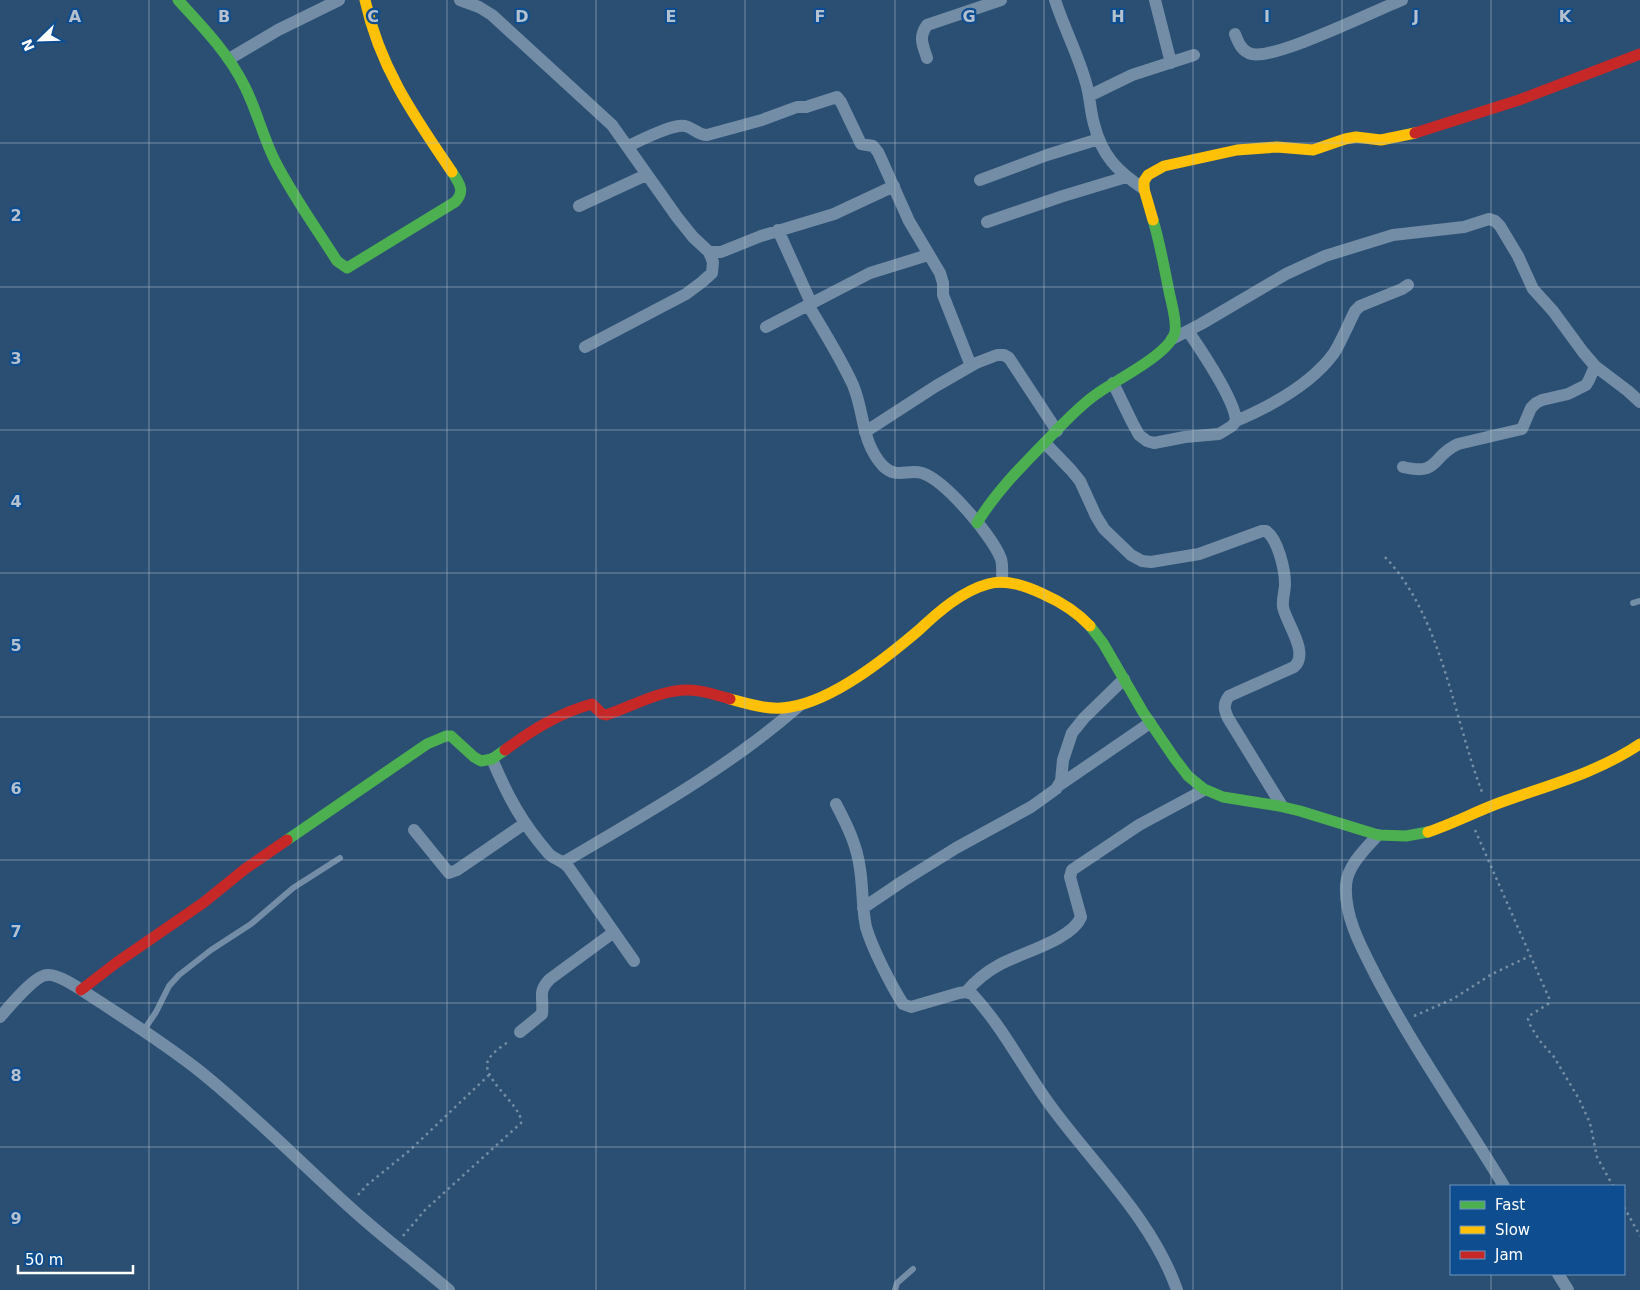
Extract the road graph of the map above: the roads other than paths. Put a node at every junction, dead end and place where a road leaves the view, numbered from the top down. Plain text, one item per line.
1 (178, 0) edge
2 (339, 0) edge
3 (365, 0) edge
4 (460, 0) edge
5 (1001, 0) edge
6 (1055, 0) edge
7 (1155, 0) edge
8 (1402, 0) edge
9 (483, 4) edge
10 (1235, 34) dead end
11 (1640, 54) edge
12 (1194, 55) dead end
13 (229, 58) junction
14 (927, 58) dead end
15 (1171, 63) junction
16 (1089, 96) junction
17 (1099, 139) junction
18 (628, 146) junction
19 (646, 176) junction
20 (1126, 177) junction
21 (980, 180) dead end
22 (894, 186) junction
23 (1144, 189) junction
24 (579, 206) dead end
25 (987, 222) dead end
26 (778, 230) junction
27 (709, 252) junction
28 (928, 255) junction
29 (1408, 285) dead end
30 (810, 304) junction
31 (766, 327) dead end
32 (1188, 331) junction
33 (1172, 339) junction
34 (585, 346) dead end
35 (971, 366) junction
36 (1595, 366) junction
37 (1113, 383) junction
38 (1640, 402) edge
39 (1236, 421) junction
40 (1057, 431) junction
41 (865, 432) junction
42 (1046, 443) junction
43 (1403, 466) dead end
44 (978, 523) junction
45 (1002, 582) junction
46 (1124, 679) junction
47 (800, 705) junction
48 (1150, 723) junction
49 (1640, 744) edge
50 (492, 759) junction
51 (1058, 786) junction
52 (1204, 790) junction
53 (836, 804) dead end
54 (1282, 806) junction
55 (524, 824) junction
56 (414, 830) dead end
57 (1378, 835) junction
58 (340, 858) dead end
59 (564, 862) junction
60 (863, 908) junction
61 (614, 932) junction
62 (634, 961) dead end
63 (81, 990) junction
64 (966, 992) junction
65 (0, 1017) edge
66 (144, 1030) junction
67 (520, 1032) road end
68 (1503, 1185) edge
69 (913, 1269) dead end
70 (1559, 1275) edge
71 (449, 1290) edge
72 (895, 1290) edge
73 (1176, 1290) edge
74 (1568, 1290) edge

1 - 13 street
2 - 13 street
3 - 13 street
4 - 9 street
5 - 14 street
6 - 16 street
7 - 15 street
8 - 10 street
9 - 18 street
11 - 23 street
12 - 15 street
15 - 16 street
16 - 17 street
17 - 20 street
17 - 21 street
18 - 19 street
18 - 22 street
19 - 24 street
19 - 27 street
20 - 23 street
20 - 25 street
22 - 26 street
22 - 28 street
23 - 33 street
26 - 27 street
26 - 30 street
27 - 34 street
28 - 30 street
28 - 35 street
29 - 39 street
30 - 31 street
30 - 41 street
32 - 33 street
32 - 36 street
32 - 39 street
33 - 37 street
35 - 40 street
35 - 41 street
36 - 38 street
36 - 43 street
37 - 39 street
37 - 40 street
40 - 42 street
41 - 44 street
42 - 44 street
42 - 54 street
44 - 45 street
45 - 46 street
45 - 47 street
46 - 48 street
46 - 51 street
47 - 50 street
47 - 59 street
48 - 51 street
48 - 52 street
49 - 57 street
50 - 55 street
50 - 63 street
51 - 60 street
52 - 54 street
52 - 64 street
53 - 60 street
54 - 57 street
55 - 56 street
55 - 59 street
57 - 68 street
58 - 66 lane
59 - 61 street
60 - 64 street
61 - 62 street
61 - 67 street
63 - 65 street
63 - 66 street
64 - 73 street
66 - 71 street
69 - 72 lane
70 - 74 street

